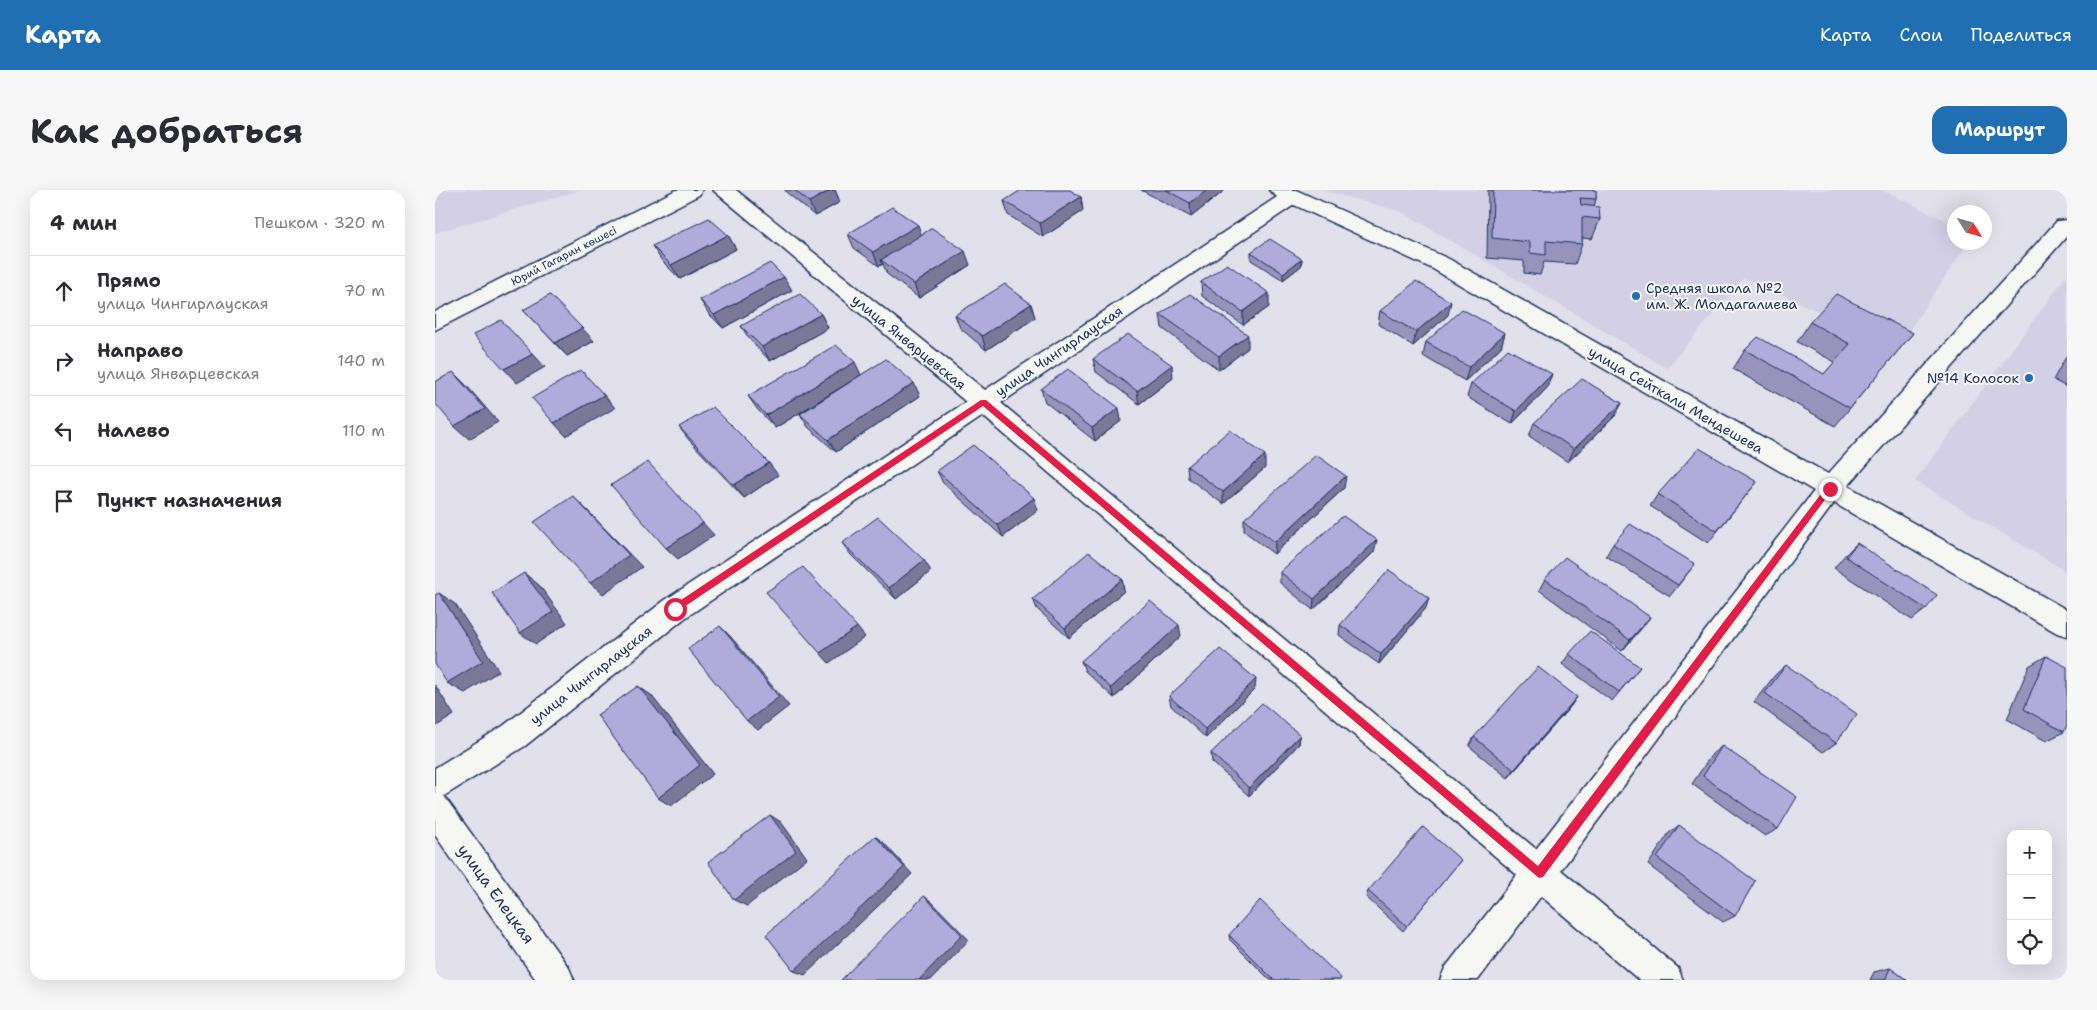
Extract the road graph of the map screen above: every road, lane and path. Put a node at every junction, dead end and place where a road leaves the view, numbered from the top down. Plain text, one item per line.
1 (692, 190) edge
2 (723, 190) edge
3 (1286, 193) edge
4 (2064, 226) dead end
5 (435, 322) edge
6 (983, 402) junction
7 (1830, 489) junction
8 (2067, 624) edge
9 (435, 785) edge
10 (435, 808) edge
11 (1539, 873) junction
12 (557, 980) edge
13 (1457, 980) edge
14 (1666, 980) edge

1 - 5 street, Юрий Гагарин көшесі
2 - 6 street, улица Январцевская
3 - 6 street, улица Чингирлауская
3 - 7 street, улица Сейткали Мендешева
4 - 7 street
6 - 9 street, улица Чингирлауская
6 - 11 street, улица Январцевская
7 - 8 street, улица Сейткали Мендешева
7 - 11 street
10 - 12 street, улица Елецкая
11 - 13 street
11 - 14 street, улица Январцевская

